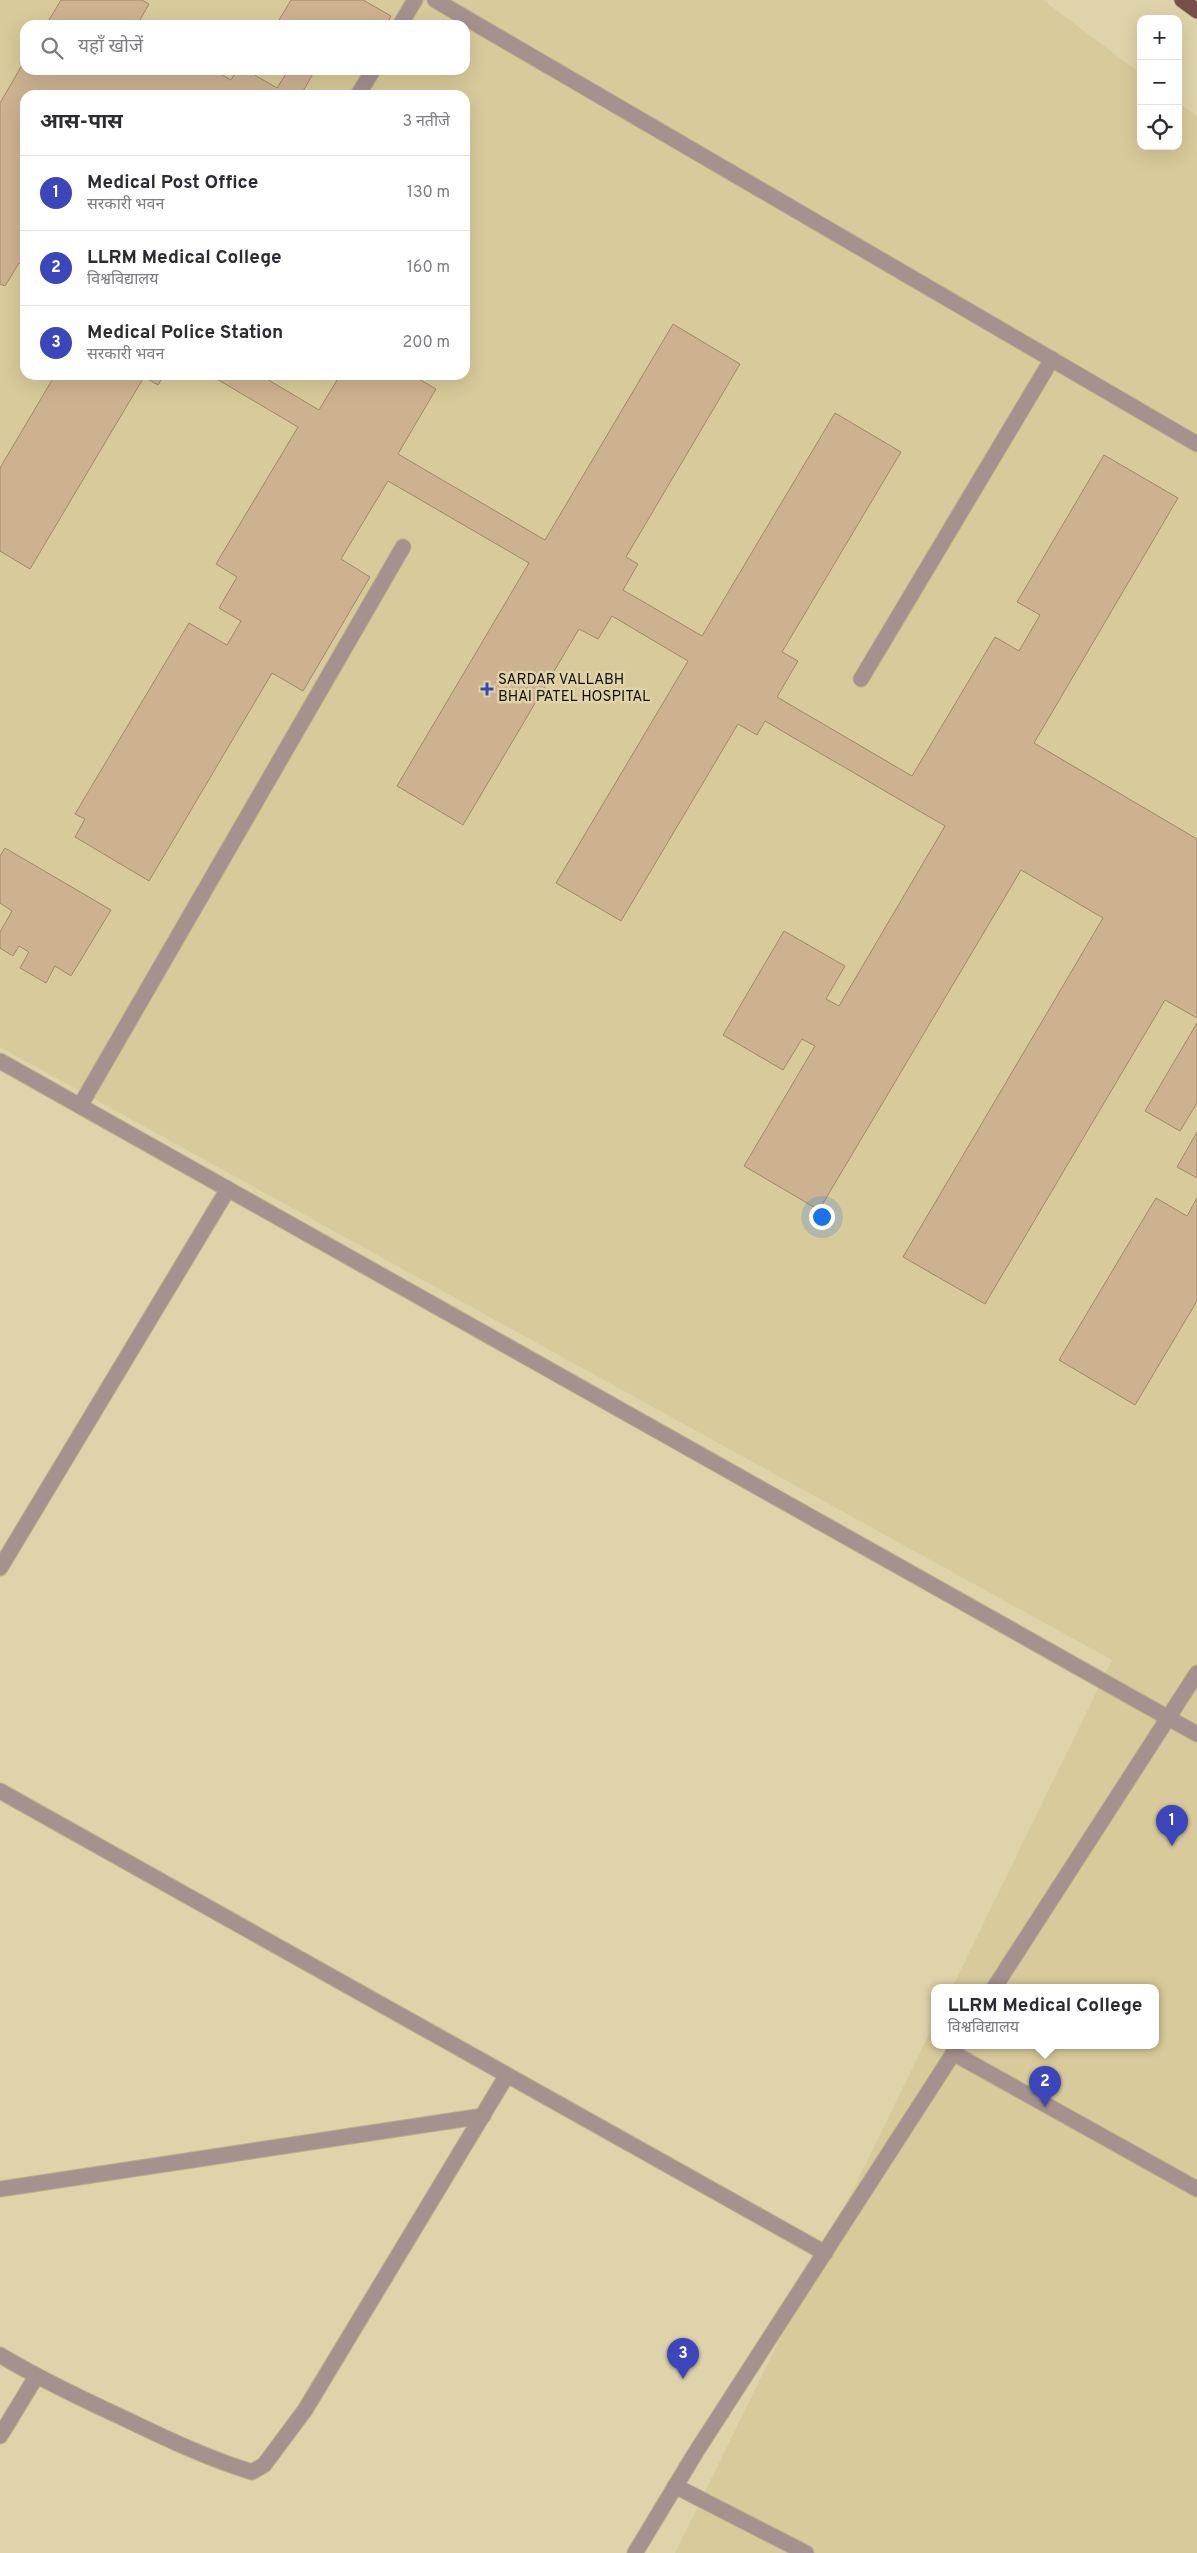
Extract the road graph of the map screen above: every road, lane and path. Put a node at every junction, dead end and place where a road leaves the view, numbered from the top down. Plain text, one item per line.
1 (416, 0) edge
2 (435, 0) edge
3 (1182, 0) edge
4 (1197, 11) edge
5 (403, 20) edge
6 (469, 20) edge
7 (470, 20) edge
8 (371, 75) edge
9 (361, 90) edge
10 (1052, 359) junction
11 (1197, 444) edge
12 (403, 547) dead end
13 (861, 679) dead end
14 (0, 1061) edge
15 (80, 1106) junction
16 (228, 1189) junction
17 (0, 1568) edge
18 (1197, 1673) edge
19 (1169, 1719) junction
20 (1197, 1734) edge
21 (0, 1791) edge
22 (997, 1984) edge
23 (955, 2049) edge
24 (507, 2076) junction
25 (483, 2116) junction
26 (0, 2189) edge
27 (1197, 2189) edge
28 (825, 2253) junction
29 (0, 2355) edge
30 (36, 2377) junction
31 (0, 2436) edge
32 (676, 2486) junction
33 (635, 2553) edge
34 (806, 2553) edge

1 - 5 street
2 - 6 street
3 - 4 highway
7 - 10 street
8 - 9 street
10 - 11 street
10 - 13 street
12 - 15 street
14 - 15 street
15 - 16 street
16 - 17 street
16 - 19 street
18 - 19 street
19 - 20 street
19 - 22 street
21 - 24 street
23 - 27 street
23 - 28 street
24 - 25 street
24 - 28 street
25 - 26 street
25 - 30 street
28 - 32 street
29 - 30 street
30 - 31 street
32 - 33 street
32 - 34 street

